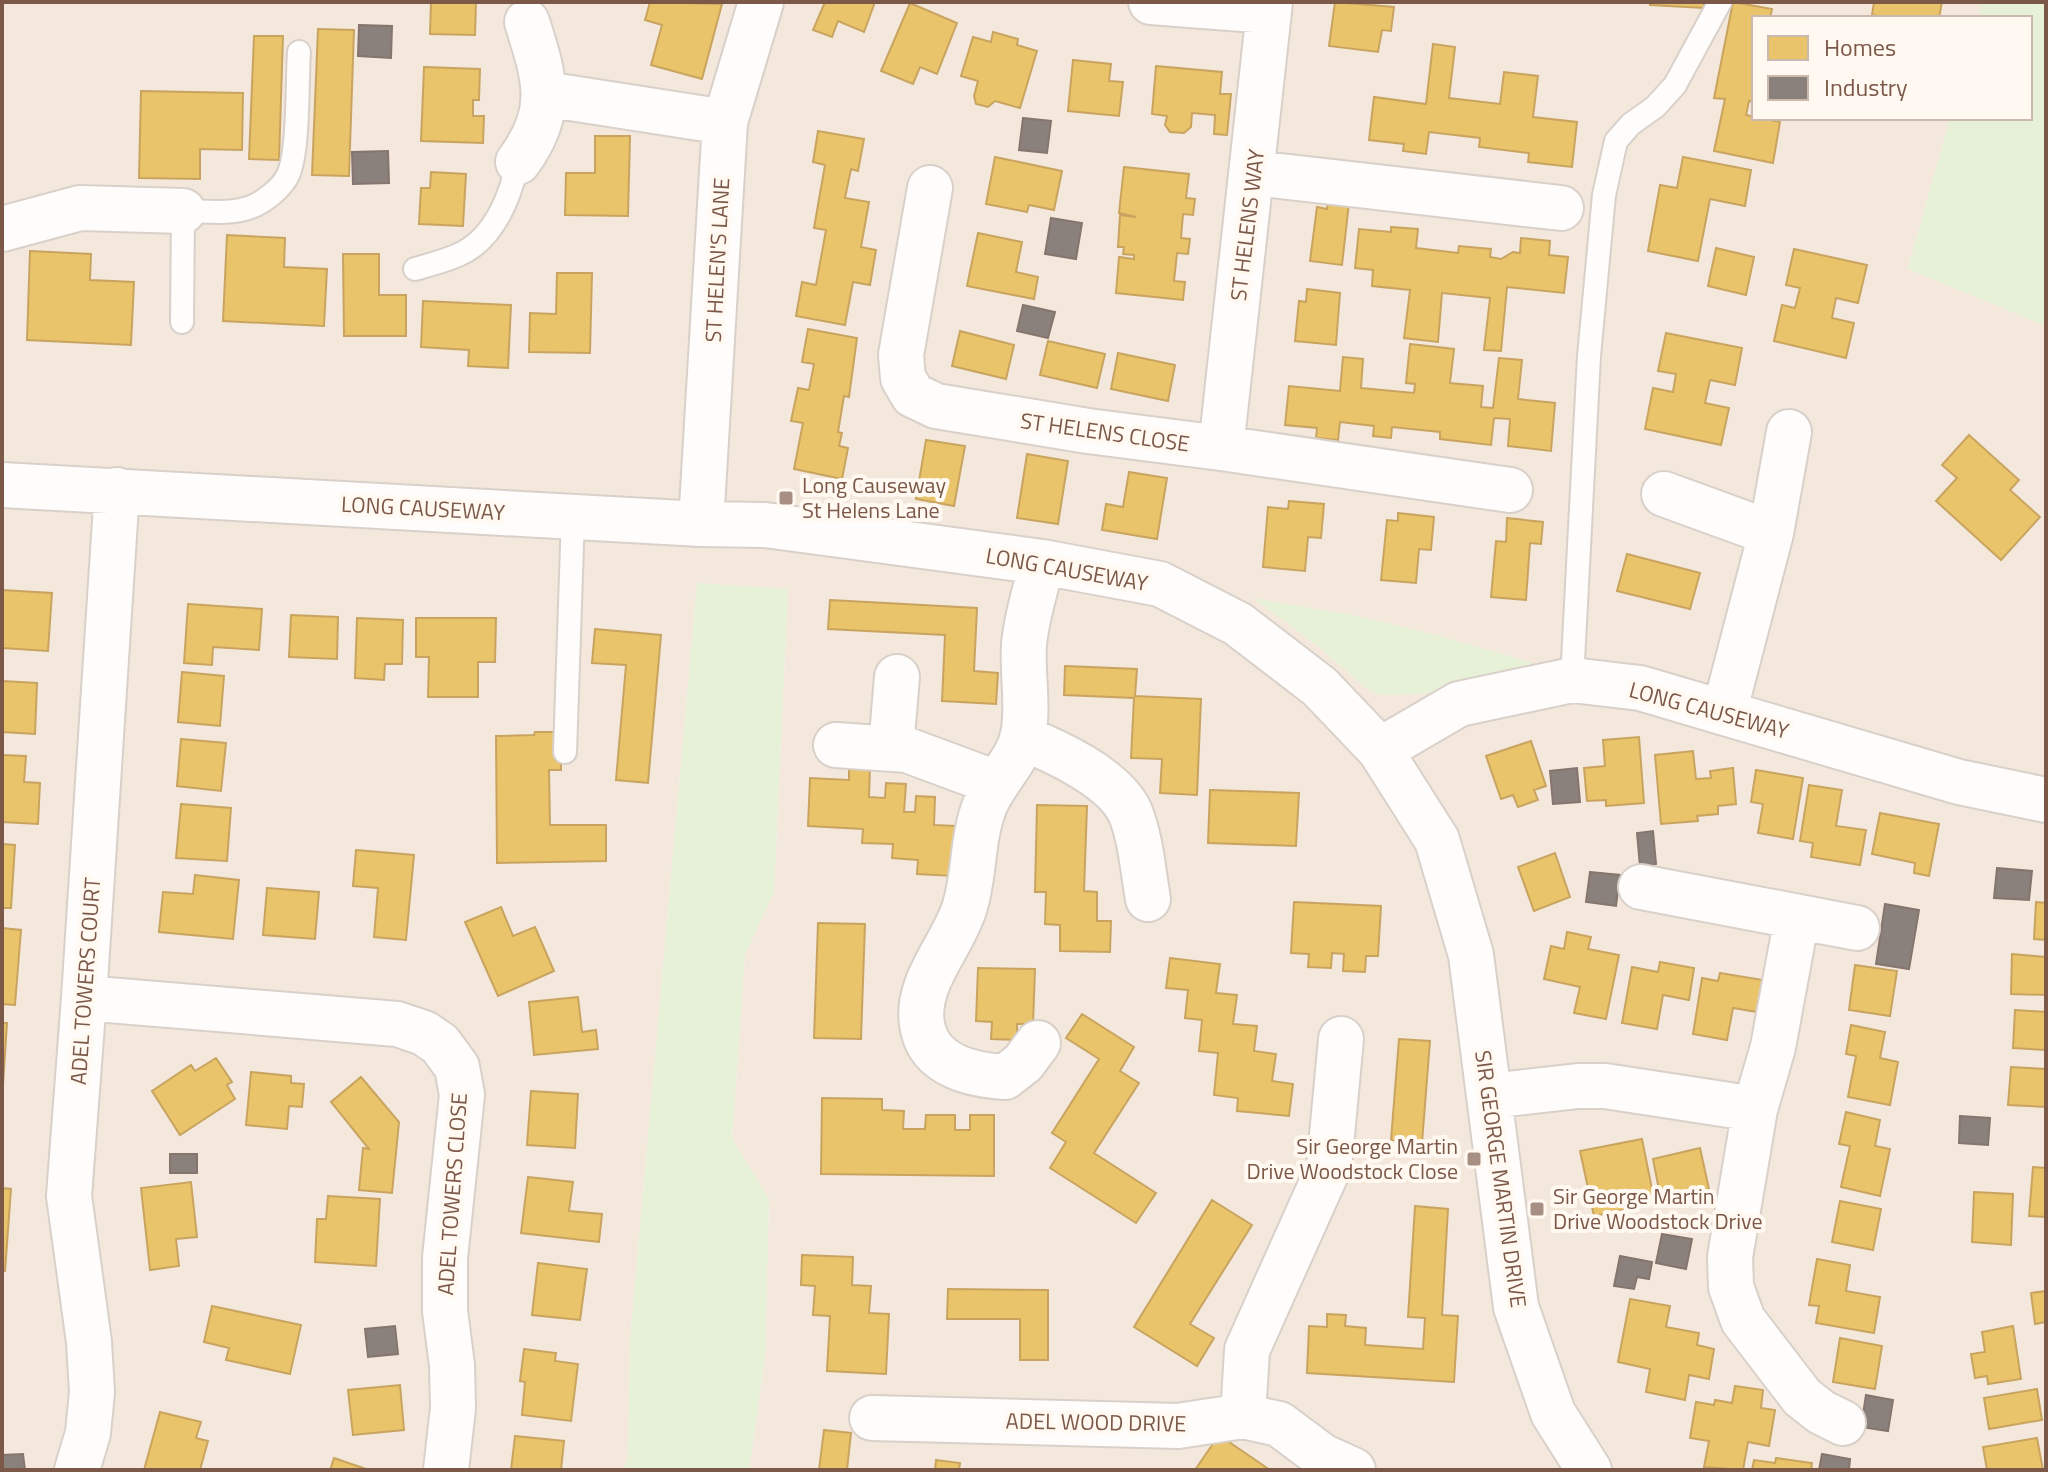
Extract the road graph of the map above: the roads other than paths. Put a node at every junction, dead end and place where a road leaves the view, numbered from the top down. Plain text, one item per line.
1 (761, 2) edge
2 (1151, 2) edge
3 (1720, 2) edge
4 (1270, 6) edge
5 (527, 22) dead end
6 (299, 52) dead end
7 (545, 94) junction
8 (725, 122) junction
9 (518, 162) joint
10 (1253, 173) junction
11 (930, 188) dead end
12 (1561, 208) dead end
13 (183, 211) junction
14 (2, 229) edge
15 (415, 269) dead end
16 (182, 322) dead end
17 (1789, 432) dead end
18 (1221, 448) junction
19 (2, 485) edge
20 (117, 490) junction
21 (1510, 490) dead end
22 (1664, 494) dead end
23 (573, 516) junction
24 (701, 524) junction
25 (1771, 533) junction
26 (1042, 562) junction
27 (897, 677) dead end
28 (1572, 680) junction
29 (1724, 713) junction
30 (1022, 738) junction
31 (836, 745) dead end
32 (891, 748) junction
33 (1380, 750) junction
34 (565, 752) dead end
35 (996, 783) junction
36 (2046, 800) edge
37 (1641, 887) dead end
38 (1148, 899) dead end
39 (1797, 917) junction
40 (1857, 928) dead end
41 (84, 998) junction
42 (1341, 1039) dead end
43 (1038, 1043) dead end
44 (1490, 1096) junction
45 (1755, 1109) junction
46 (1243, 1416) junction
47 (872, 1418) dead end
48 (1843, 1423) dead end
49 (1331, 1465) edge
50 (77, 1470) edge
51 (446, 1470) edge
52 (1589, 1470) edge

1 - 8 street, ST HELEN'S LANE
2 - 4 street
3 - 28 lane
4 - 10 street, ST HELENS WAY
5 - 7 street
6 - 13 lane
7 - 8 street
7 - 9 street
8 - 24 street, ST HELEN'S LANE
9 - 15 lane
10 - 12 street
10 - 18 street, ST HELENS WAY
11 - 18 street, ST HELENS CLOSE
13 - 14 street
13 - 16 lane
17 - 25 street
18 - 21 street, ST HELENS CLOSE
19 - 20 street, LONG CAUSEWAY
20 - 23 street, LONG CAUSEWAY
20 - 41 street, ADEL TOWERS COURT
22 - 25 street
23 - 24 street, LONG CAUSEWAY
23 - 34 lane
24 - 26 street, LONG CAUSEWAY
25 - 29 street
26 - 30 street
26 - 33 street, LONG CAUSEWAY
27 - 32 street
28 - 29 street, LONG CAUSEWAY
28 - 33 street, LONG CAUSEWAY
29 - 36 street, LONG CAUSEWAY
30 - 35 street
30 - 38 street
31 - 32 street
32 - 35 street
33 - 44 street, SIR GEORGE MARTIN DRIVE
35 - 43 street
37 - 39 street
39 - 40 street
39 - 45 street
41 - 50 street, ADEL TOWERS COURT
41 - 51 street, ADEL TOWERS CLOSE
42 - 46 street
44 - 45 street
44 - 52 street, SIR GEORGE MARTIN DRIVE
45 - 48 street
46 - 47 street, ADEL WOOD DRIVE
46 - 49 street, ADEL WOOD DRIVE

